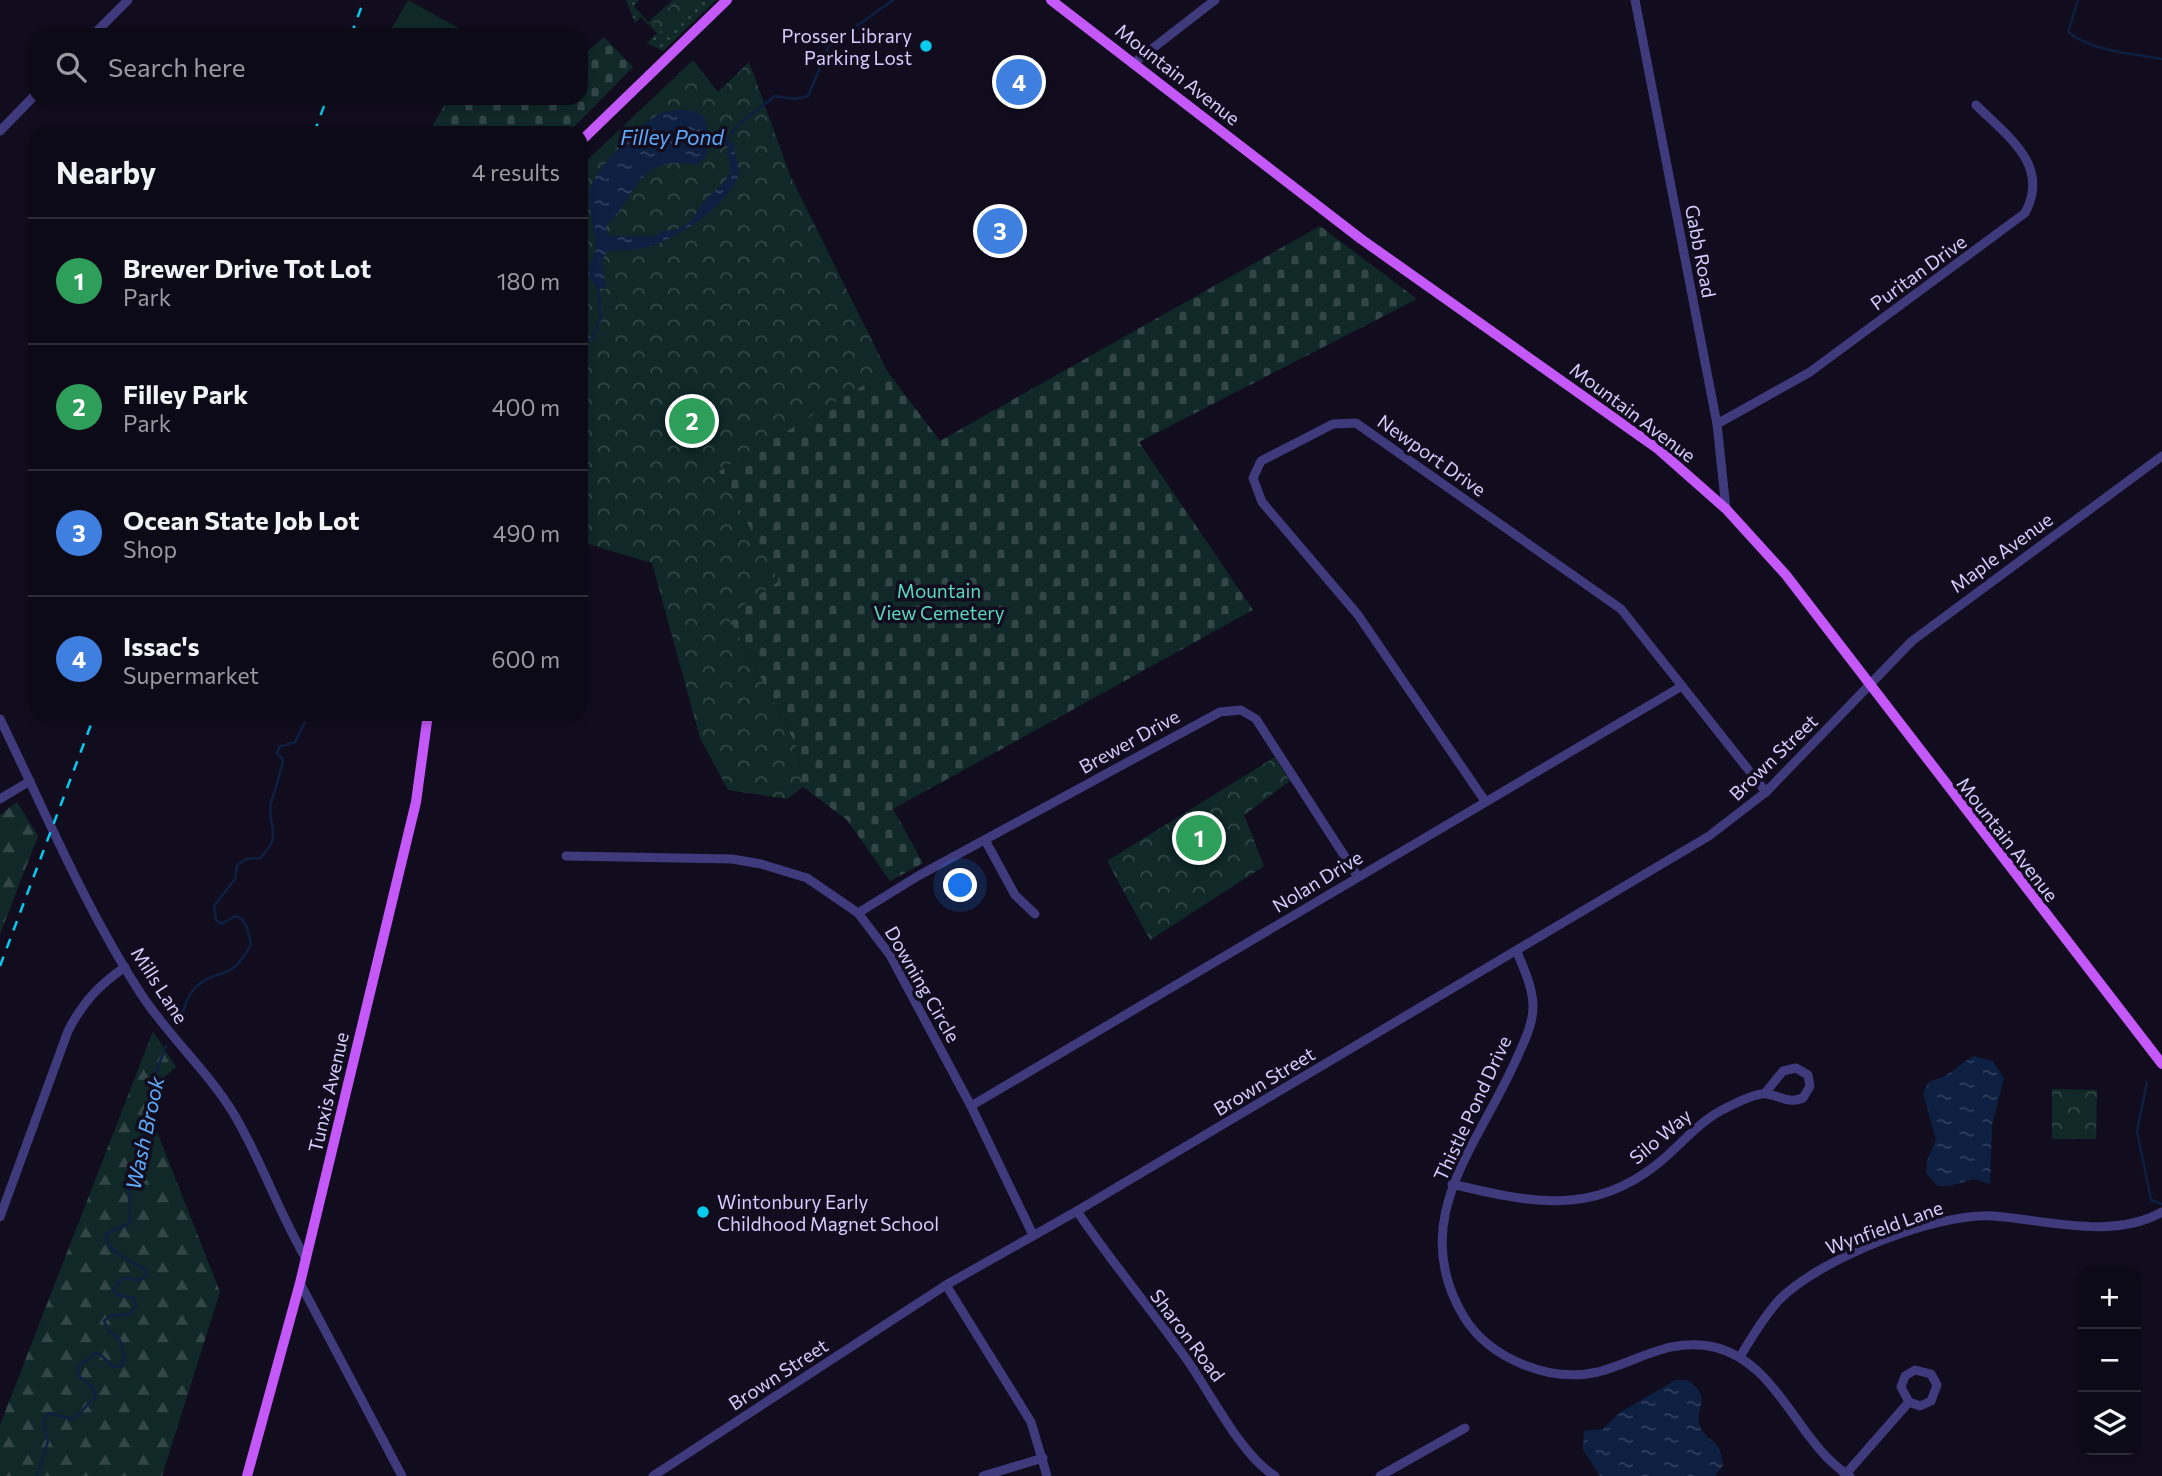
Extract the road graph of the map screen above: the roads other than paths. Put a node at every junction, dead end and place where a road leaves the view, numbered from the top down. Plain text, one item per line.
1 (128, 0) edge
2 (727, 0) edge
3 (1051, 0) edge
4 (1215, 0) edge
5 (1635, 0) edge
6 (100, 28) edge
7 (1135, 62) junction
8 (28, 102) edge
9 (1976, 105) dead end
10 (0, 131) edge
11 (588, 134) edge
12 (1717, 424) junction
13 (2162, 456) edge
14 (1726, 509) junction
15 (1682, 686) junction
16 (1868, 686) junction
17 (0, 719) edge
18 (427, 721) edge
19 (30, 782) junction
20 (1766, 792) junction
21 (0, 799) edge
22 (1485, 801) junction
23 (985, 840) junction
24 (566, 856) dead end
25 (1358, 877) junction
26 (858, 914) junction
27 (1035, 914) dead end
28 (1517, 951) junction
29 (125, 967) junction
30 (2162, 1064) edge
31 (1765, 1093) junction
32 (971, 1106) junction
33 (1452, 1184) junction
34 (1077, 1211) junction
35 (2162, 1212) edge
36 (0, 1217) edge
37 (1033, 1235) junction
38 (306, 1259) junction
39 (300, 1283) junction
40 (946, 1284) junction
41 (1740, 1357) junction
42 (1909, 1402) junction
43 (1465, 1428) dead end
44 (1043, 1458) junction
45 (1846, 1475) edge
46 (247, 1476) edge
47 (402, 1476) edge
48 (653, 1476) edge
49 (983, 1476) edge
50 (1047, 1476) edge
51 (1275, 1476) edge
52 (1380, 1476) edge

1 - 6 street
2 - 11 main road
3 - 7 main road, Mountain Avenue
4 - 7 street
5 - 12 street, Gabb Road
7 - 14 main road, Mountain Avenue
8 - 10 street
9 - 12 street, Puritan Drive
12 - 14 street, Gabb Road
13 - 16 street, Maple Avenue
14 - 16 main road, Mountain Avenue
15 - 20 street, Newport Drive
15 - 22 street, Nolan Drive
15 - 22 street, Newport Drive
16 - 20 street, Brown Street
16 - 30 main road, Mountain Avenue
17 - 19 street, Mills Lane
18 - 38 main road, Tunxis Avenue
19 - 21 street
19 - 29 street, Mills Lane
20 - 28 street, Brown Street
22 - 25 street, Nolan Drive
23 - 25 street, Brewer Drive
23 - 26 street, Brewer Drive
23 - 27 street
24 - 26 street, Downing Circle
25 - 32 street, Nolan Drive
26 - 32 street, Downing Circle
28 - 33 street, Thistle Pond Drive
28 - 34 street, Brown Street
29 - 36 street
29 - 38 street, Mills Lane
31 - 31 street, Silo Way
31 - 33 street, Silo Way
32 - 37 street, Downing Circle
33 - 41 street, Thistle Pond Drive
34 - 37 street, Brown Street
34 - 51 street, Sharon Road
35 - 41 street, Wynfield Lane
37 - 40 street, Brown Street
38 - 39 main road, Tunxis Avenue
39 - 46 main road, Tunxis Avenue
39 - 47 street
40 - 44 street
40 - 48 street, Brown Street
41 - 45 street, Thistle Pond Drive
42 - 42 street
42 - 45 street
43 - 52 street
44 - 49 street
44 - 50 street

